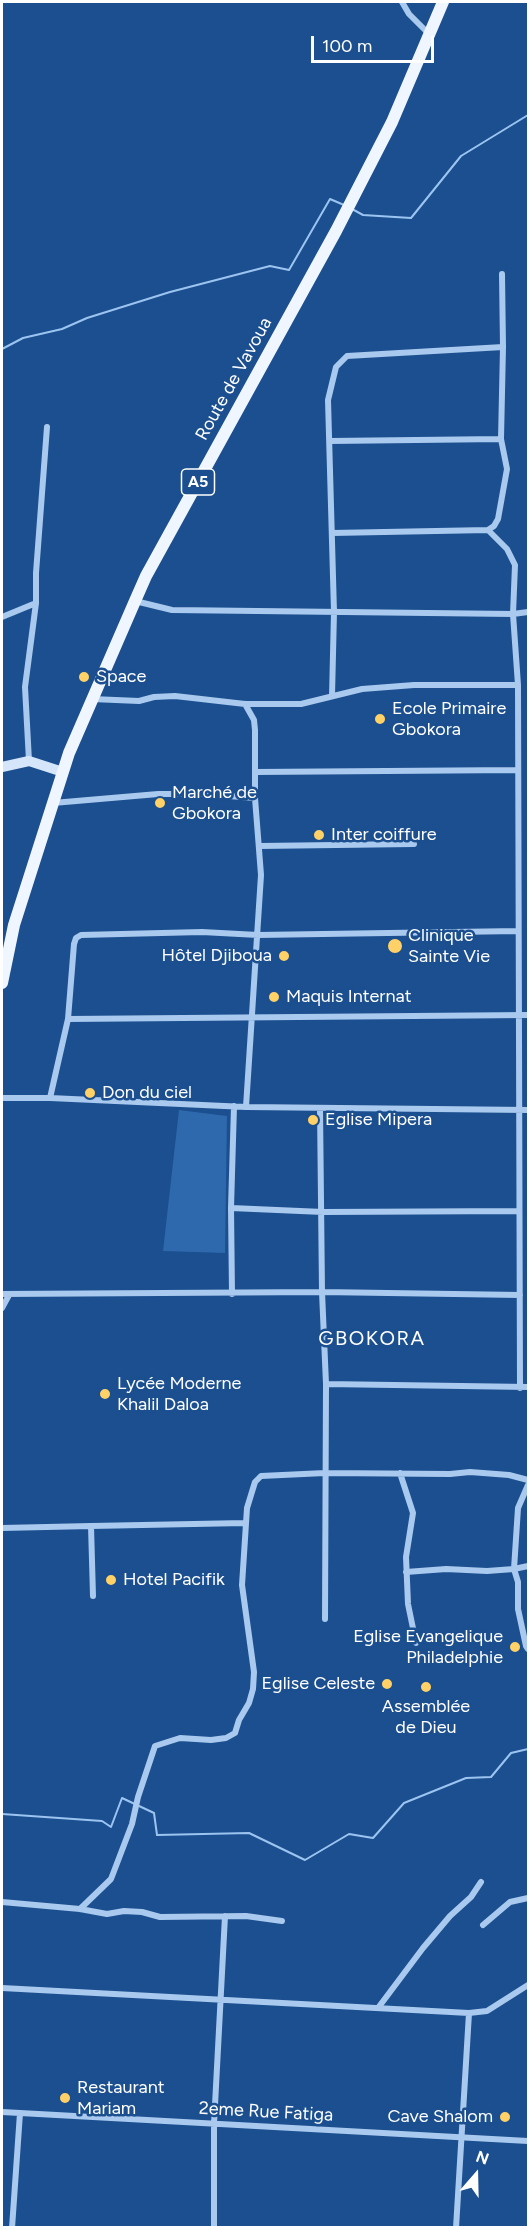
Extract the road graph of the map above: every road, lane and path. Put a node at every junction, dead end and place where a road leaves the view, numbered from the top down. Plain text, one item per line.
1 (402, 2) edge
2 (443, 2) edge
3 (430, 35) junction
4 (502, 274) dead end
5 (503, 347) junction
6 (47, 427) dead end
7 (501, 439) junction
8 (330, 441) junction
9 (488, 530) junction
10 (332, 533) junction
11 (135, 601) junction
12 (36, 603) junction
13 (333, 612) junction
14 (528, 612) edge
15 (513, 614) junction
16 (2, 617) edge
17 (518, 685) junction
18 (332, 696) junction
19 (91, 699) junction
20 (245, 704) junction
21 (29, 761) junction
22 (2, 767) edge
23 (517, 770) junction
24 (63, 772) junction
25 (255, 772) junction
26 (255, 798) junction
27 (52, 803) junction
28 (414, 844) dead end
29 (260, 846) junction
30 (518, 931) junction
31 (258, 935) junction
32 (2, 983) edge
33 (519, 1015) junction
34 (528, 1015) edge
35 (252, 1017) junction
36 (68, 1019) junction
37 (2, 1098) edge
38 (50, 1098) junction
39 (234, 1106) junction
40 (246, 1107) junction
41 (320, 1108) junction
42 (519, 1109) junction
43 (528, 1110) edge
44 (231, 1208) junction
45 (519, 1211) junction
46 (323, 1212) junction
47 (322, 1292) junction
48 (2, 1294) edge
49 (232, 1294) junction
50 (9, 1295) junction
51 (520, 1295) junction
52 (2, 1308) edge
53 (326, 1384) junction
54 (528, 1387) edge
55 (520, 1388) junction
56 (325, 1473) junction
57 (400, 1473) junction
58 (528, 1480) edge
59 (528, 1485) edge
60 (246, 1523) junction
61 (91, 1526) junction
62 (2, 1528) edge
63 (528, 1566) edge
64 (514, 1569) junction
65 (406, 1572) junction
66 (93, 1596) dead end
67 (325, 1619) dead end
68 (416, 1643) dead end
69 (528, 1649) edge
70 (481, 1882) dead end
71 (528, 1898) edge
72 (2, 1902) edge
73 (80, 1909) junction
74 (225, 1916) junction
75 (282, 1921) dead end
76 (483, 1925) dead end
77 (528, 1985) edge
78 (2, 1988) edge
79 (221, 2000) junction
80 (378, 2008) junction
81 (469, 2013) junction
82 (2, 2112) edge
83 (20, 2113) junction
84 (214, 2124) junction
85 (461, 2138) junction
86 (528, 2141) edge
87 (12, 2228) edge
88 (214, 2228) edge
89 (456, 2228) edge

1 - 3 street
2 - 3 main road, Route de Vavoua / A5
3 - 11 main road, Route de Vavoua / A5
4 - 5 street
5 - 7 street
5 - 8 street
6 - 12 street
7 - 8 street
7 - 9 street
8 - 10 street
9 - 10 street
9 - 15 street
10 - 13 street
11 - 13 street
11 - 19 main road, Route de Vavoua / A5
12 - 16 street
12 - 21 street
13 - 15 street
13 - 18 street
14 - 15 street
15 - 17 street
17 - 18 street
17 - 23 street
18 - 20 street
19 - 20 street
19 - 24 main road, Route de Vavoua / A5
20 - 25 street
21 - 22 street
21 - 24 street
23 - 25 street
23 - 30 street
24 - 27 main road, Route de Vavoua / A5
25 - 26 street
26 - 27 street
26 - 29 street
27 - 32 main road, Route de Vavoua / A5
28 - 29 street
29 - 31 street
30 - 31 street
30 - 33 street
31 - 35 street
31 - 36 street
33 - 34 street
33 - 35 street
33 - 42 street
35 - 36 street
35 - 40 street
36 - 38 street
37 - 38 street
38 - 39 street
39 - 40 street
39 - 44 street
40 - 41 street
41 - 42 street
41 - 46 street
42 - 43 street
42 - 45 street
44 - 46 street
44 - 49 street
45 - 46 street
45 - 51 street
46 - 47 street
47 - 49 street
47 - 51 street
47 - 53 street
48 - 50 street
49 - 50 street
50 - 52 street
51 - 55 street
53 - 55 street
53 - 56 street
54 - 55 street
56 - 57 street
56 - 60 street
56 - 67 street
57 - 58 street
57 - 65 street
59 - 64 street
60 - 61 street
60 - 73 street
61 - 62 street
61 - 66 street
63 - 64 street
64 - 65 street
64 - 69 street
65 - 68 street
70 - 80 street
71 - 76 street
72 - 73 street
73 - 74 street
74 - 75 street
74 - 79 street
77 - 81 street
78 - 79 street
79 - 80 street
79 - 84 street
80 - 81 street
81 - 85 street
82 - 83 street, 2eme Rue Fatiga
83 - 84 street, 2eme Rue Fatiga
83 - 87 street
84 - 85 street, 2eme Rue Fatiga
84 - 88 street
85 - 86 street, 2eme Rue Fatiga
85 - 89 street

